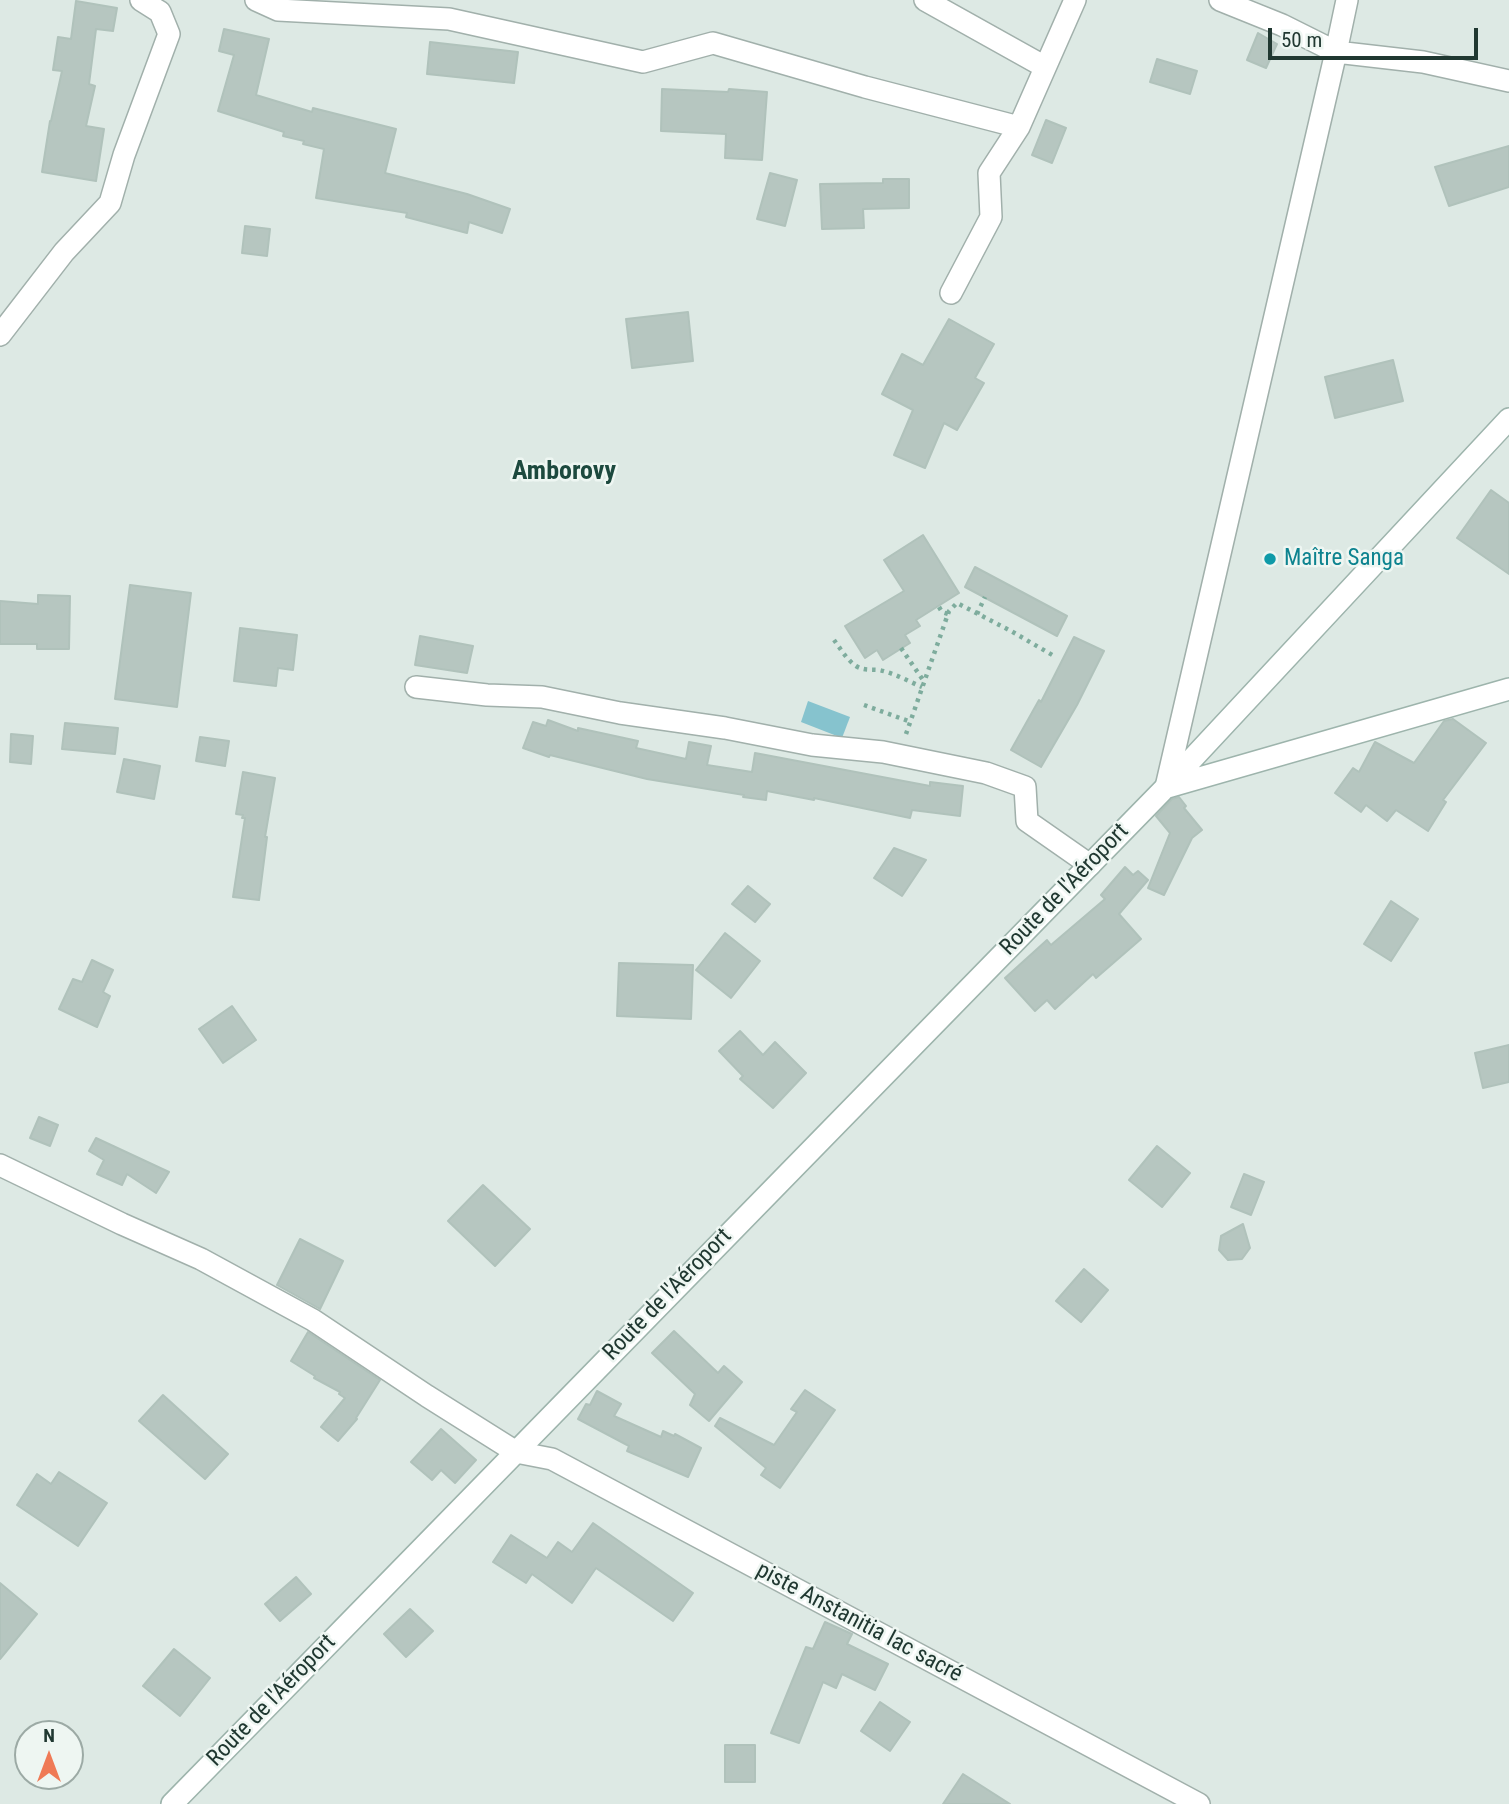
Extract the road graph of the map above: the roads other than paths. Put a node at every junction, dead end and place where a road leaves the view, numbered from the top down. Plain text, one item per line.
1 (141, 0) edge
2 (256, 0) edge
3 (925, 0) edge
4 (1075, 0) edge
5 (1220, 0) edge
6 (1347, 0) edge
7 (1336, 52) junction
8 (1045, 67) junction
9 (1509, 81) edge
10 (1019, 127) junction
11 (951, 293) dead end
12 (0, 335) edge
13 (1509, 419) edge
14 (416, 687) dead end
15 (1509, 690) edge
16 (1166, 788) junction
17 (1090, 865) junction
18 (0, 1165) edge
19 (516, 1452) junction
20 (172, 1804) edge
21 (1199, 1804) edge

1 - 12 street
2 - 10 street
3 - 8 street
4 - 8 street
5 - 7 street
6 - 7 street
7 - 9 street
7 - 16 street
8 - 10 street
10 - 11 street
13 - 16 street, Route de l'Aéroport
14 - 17 street
15 - 16 street, Route de l'Aéroport
16 - 17 street, Route de l'Aéroport
17 - 19 street, Route de l'Aéroport
18 - 19 street
19 - 20 street, Route de l'Aéroport
19 - 21 street, piste Anstanitia lac sacré

